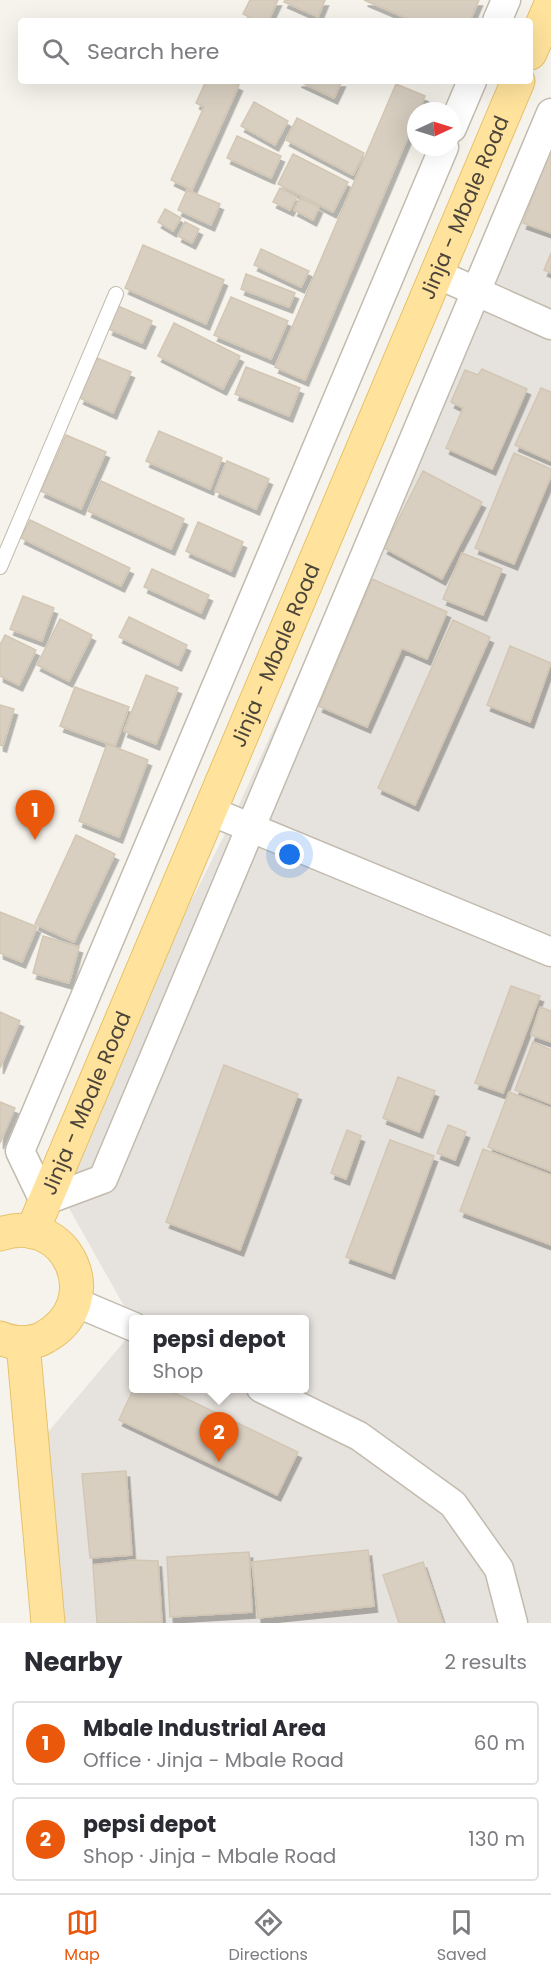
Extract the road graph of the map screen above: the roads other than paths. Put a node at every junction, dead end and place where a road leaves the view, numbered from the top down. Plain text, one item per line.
1 (506, 0) edge
2 (551, 4) edge
3 (498, 18) edge
4 (533, 46) edge
5 (471, 84) edge
6 (517, 84) edge
7 (461, 107) edge
8 (551, 113) edge
9 (440, 156) edge
10 (435, 273) junction
11 (476, 292) junction
12 (116, 294) dead end
13 (551, 325) edge
14 (0, 567) edge
15 (208, 810) junction
16 (251, 827) junction
17 (551, 952) edge
18 (44, 1202) junction
19 (16, 1233) edge
20 (75, 1302) junction
21 (129, 1325) edge
22 (12, 1341) edge
23 (269, 1393) edge
24 (48, 1623) edge
25 (513, 1623) edge

1 - 3 street
2 - 4 main road
5 - 7 street
6 - 10 main road, Jinja - Mbale Road
8 - 11 street
9 - 18 street
10 - 11 street
10 - 15 main road, Jinja - Mbale Road
11 - 13 street
11 - 16 street
12 - 14 lane
15 - 16 street
15 - 18 main road, Jinja - Mbale Road
16 - 17 street
16 - 18 street
18 - 19 main road, Jinja - Mbale Road
19 - 20 main road
20 - 21 street
20 - 22 main road
22 - 24 main road
23 - 25 street

